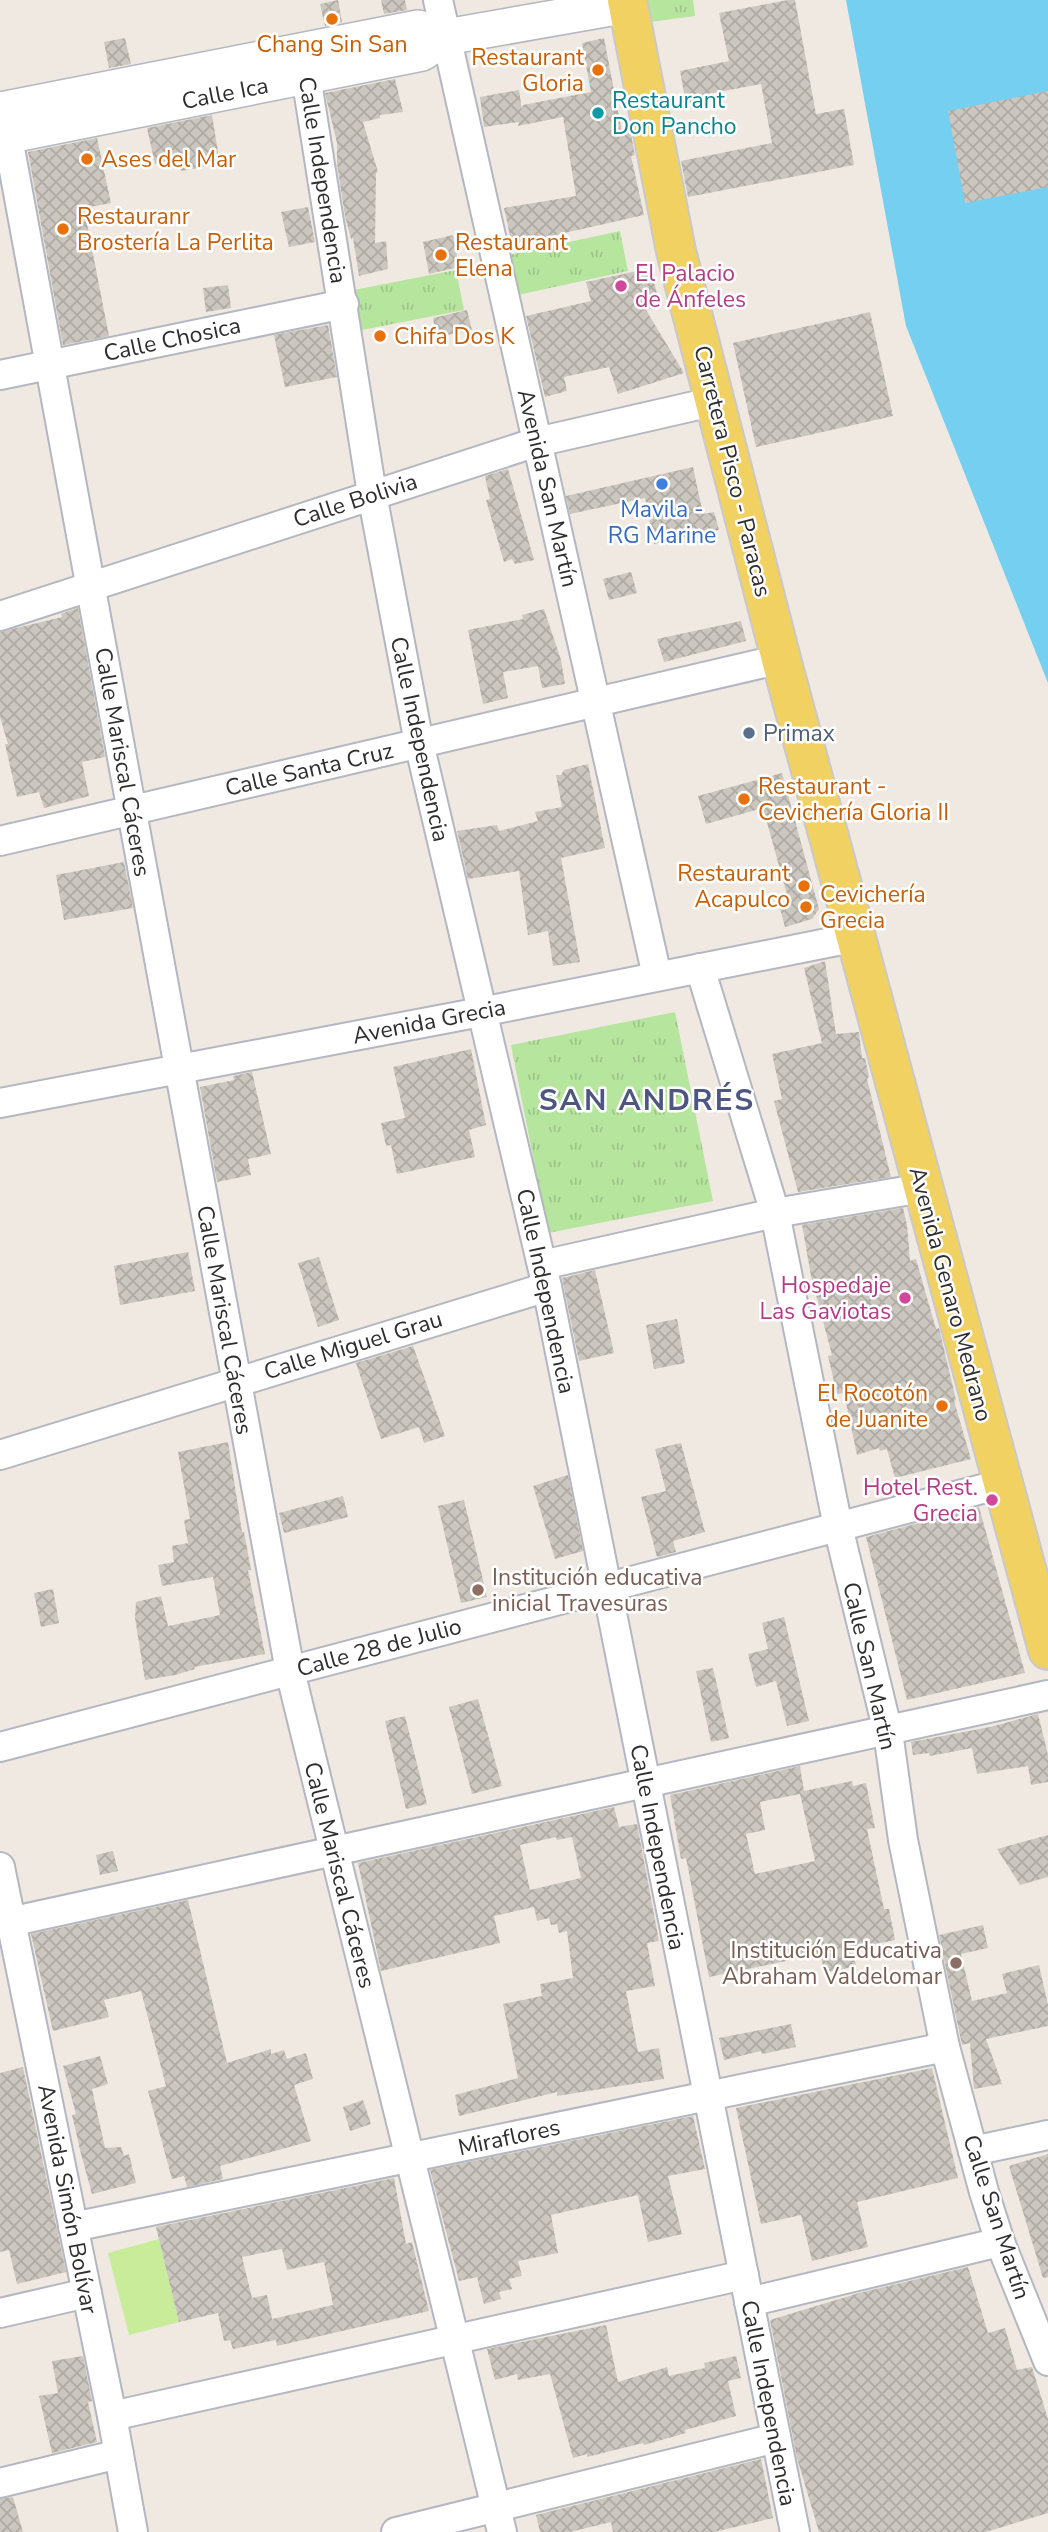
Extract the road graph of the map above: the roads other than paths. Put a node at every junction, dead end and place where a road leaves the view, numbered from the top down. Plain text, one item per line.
1 (438, 0) edge
2 (627, 2) edge
3 (446, 37) junction
4 (304, 63) junction
5 (2, 118) edge
6 (344, 304) junction
7 (49, 364) junction
8 (0, 375) edge
9 (716, 401) junction
10 (537, 442) junction
11 (372, 494) junction
12 (90, 586) junction
13 (0, 616) edge
14 (781, 660) junction
15 (596, 702) junction
16 (419, 743) junction
17 (131, 810) junction
18 (0, 841) edge
19 (857, 937) junction
20 (700, 968) junction
21 (657, 976) junction
22 (481, 1012) junction
23 (179, 1068) junction
24 (0, 1103) edge
25 (923, 1188) junction
26 (775, 1213) junction
27 (544, 1276) junction
28 (236, 1381) junction
29 (0, 1455) edge
30 (1001, 1483) junction
31 (838, 1527) junction
32 (607, 1587) junction
33 (1048, 1650) edge
34 (290, 1671) junction
35 (1048, 1695) edge
36 (888, 1732) junction
37 (0, 1747) edge
38 (646, 1784) junction
39 (334, 1852) junction
40 (0, 1867) edge
41 (6, 1923) edge
42 (945, 2047) junction
43 (708, 2096) junction
44 (1048, 2136) edge
45 (973, 2151) junction
46 (410, 2158) junction
47 (73, 2227) junction
48 (1000, 2242) junction
49 (746, 2288) junction
50 (87, 2293) junction
51 (0, 2313) edge
52 (454, 2340) junction
53 (1048, 2361) edge
54 (112, 2416) junction
55 (776, 2438) junction
56 (119, 2454) junction
57 (0, 2483) edge
58 (499, 2520) edge
59 (133, 2532) edge
60 (396, 2532) edge
61 (795, 2532) edge

1 - 3 street, Avenida San Martín
2 - 3 street, Calle Ica
2 - 9 main road, Carretera Pisco - Paracas
3 - 4 street, Calle Ica
3 - 10 street, Avenida San Martín
4 - 5 street, Calle Ica
4 - 6 street, Calle Independencia
5 - 7 street, Calle Mariscal Cáceres
6 - 7 street, Calle Chosica
6 - 11 street, Calle Independencia
7 - 8 street, Calle Chosica
7 - 12 street, Calle Mariscal Cáceres
9 - 10 street, Calle Bolivia
9 - 14 main road, Carretera Pisco - Paracas
10 - 11 street, Calle Bolivia
10 - 15 street, Avenida San Martín
11 - 12 street, Calle Bolivia
11 - 16 street, Calle Independencia
12 - 13 street, Calle Bolivia
12 - 17 street, Calle Mariscal Cáceres
14 - 15 street, Calle Santa Cruz
14 - 19 main road, Carretera Pisco - Paracas
15 - 16 street, Calle Santa Cruz
15 - 21 street, Avenida San Martín
16 - 17 street, Calle Santa Cruz
16 - 22 street, Calle Independencia
17 - 18 street, Calle Santa Cruz
17 - 23 street, Calle Mariscal Cáceres
19 - 20 street, Avenida Grecia
19 - 25 main road, Avenida Genaro Medrano
20 - 21 street, Avenida Grecia
20 - 26 street, Calle San Martín
21 - 22 street, Avenida Grecia
22 - 23 street, Avenida Grecia
22 - 27 street, Calle Independencia
23 - 24 street, Avenida Grecia
23 - 28 street, Calle Mariscal Cáceres
25 - 26 street, Calle Miguel Grau
25 - 30 main road, Avenida Genaro Medrano
26 - 27 street, Calle Miguel Grau
26 - 31 street, Calle San Martín
27 - 28 street, Calle Miguel Grau
27 - 32 street, Calle Independencia
28 - 29 street, Calle Miguel Grau
28 - 34 street, Calle Mariscal Cáceres
30 - 31 street, Calle 28 de Julio
30 - 33 main road, Avenida Genaro Medrano
31 - 32 street, Calle 28 de Julio
31 - 36 street, Calle San Martín
32 - 34 street, Calle 28 de Julio
32 - 38 street, Calle Independencia
34 - 37 street, Calle 28 de Julio
34 - 39 street, Calle Mariscal Cáceres
35 - 36 street
36 - 38 street
36 - 42 street, Calle San Martín
38 - 39 street
38 - 43 street, Calle Independencia
39 - 41 street
39 - 46 street, Calle Mariscal Cáceres
40 - 41 street, Avenida Simón Bolívar
41 - 47 street, Avenida Simón Bolívar
42 - 43 street, Miraflores
42 - 45 street, Calle San Martín
43 - 46 street, Miraflores
43 - 49 street, Calle Independencia
44 - 45 street
45 - 48 street, Calle San Martín
46 - 47 street, Miraflores
46 - 52 street, Calle Mariscal Cáceres
47 - 50 street, Avenida Simón Bolívar
48 - 49 street
48 - 53 street, Calle San Martín
49 - 52 street
49 - 55 street, Calle Independencia
50 - 51 street
50 - 54 street, Avenida Simón Bolívar
52 - 54 street
52 - 58 street, Calle Mariscal Cáceres
54 - 56 street, Avenida Simón Bolívar
55 - 58 street
55 - 61 street, Calle Independencia
56 - 57 street
56 - 59 street, Avenida Simón Bolívar
58 - 60 street

